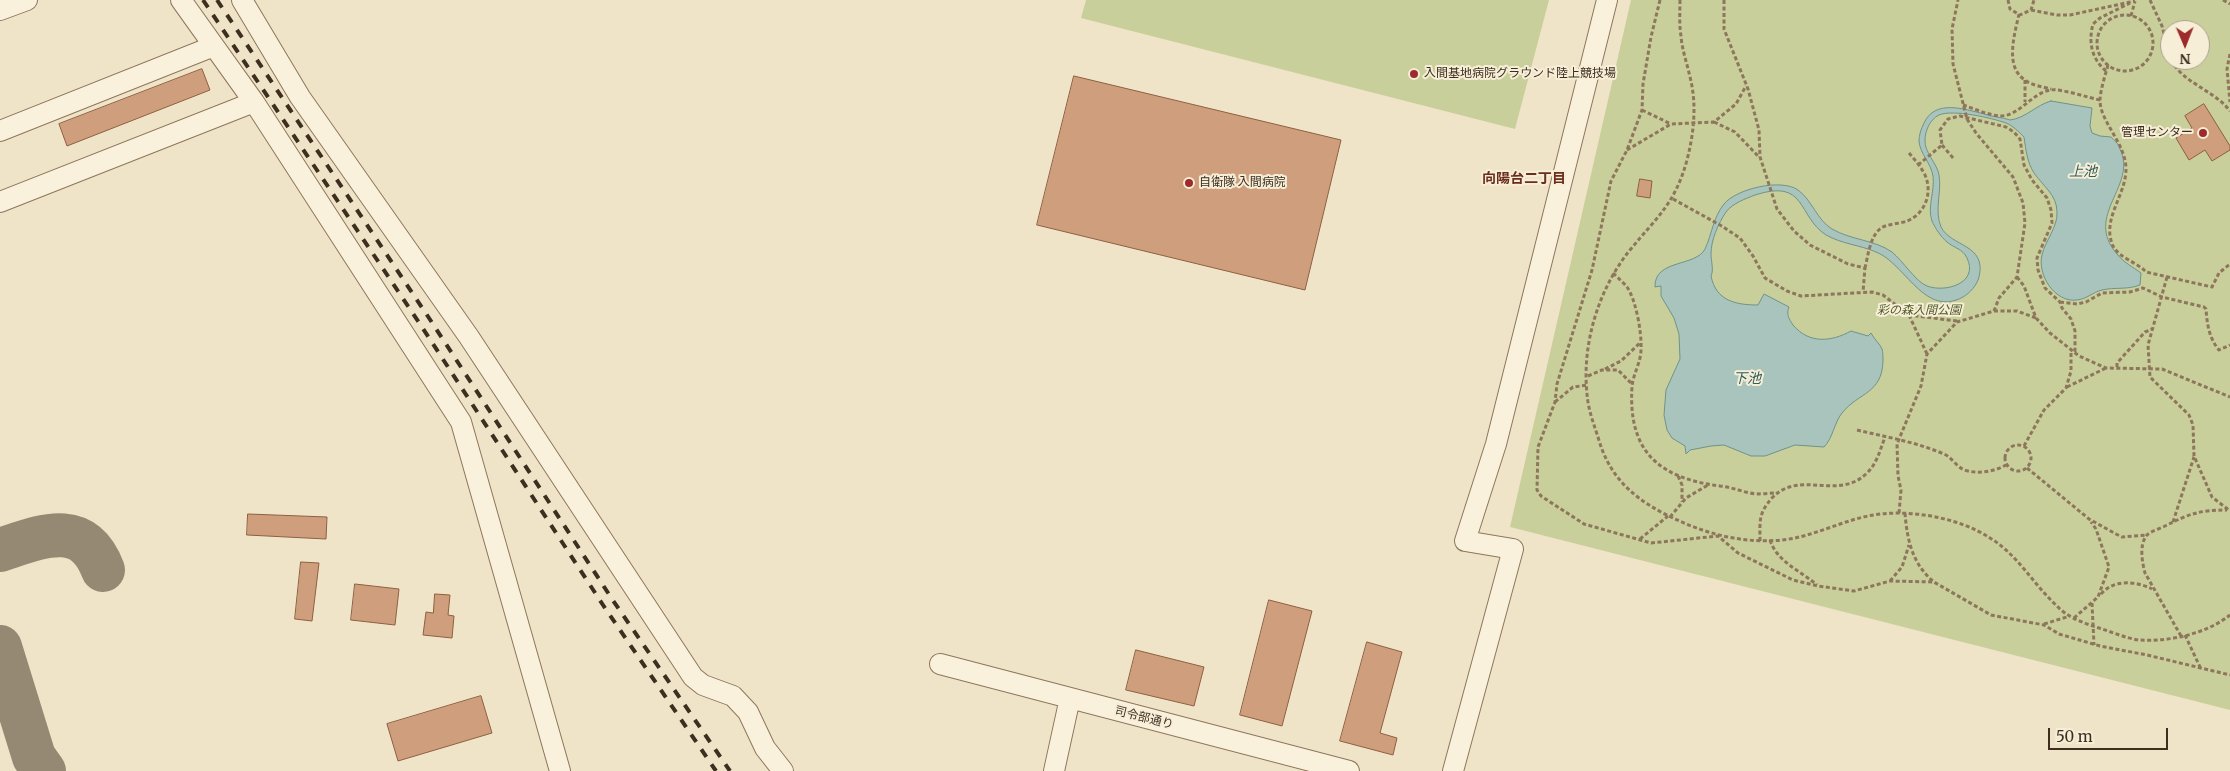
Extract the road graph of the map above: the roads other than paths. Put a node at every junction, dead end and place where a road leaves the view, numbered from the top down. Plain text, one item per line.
1 (181, 0) edge
2 (242, 0) edge
3 (1607, 0) edge
4 (214, 46) junction
5 (254, 102) junction
6 (0, 131) edge
7 (0, 202) edge
8 (940, 664) dead end
9 (1070, 698) junction
10 (560, 771) edge
11 (783, 771) edge
12 (1054, 771) edge
13 (1348, 771) edge
14 (1454, 771) edge

1 - 4 lane
2 - 11 lane
3 - 14 lane
4 - 5 lane
4 - 6 lane
5 - 7 lane
5 - 10 lane
8 - 9 lane, 司令部通り
9 - 12 lane
9 - 13 lane, 司令部通り

